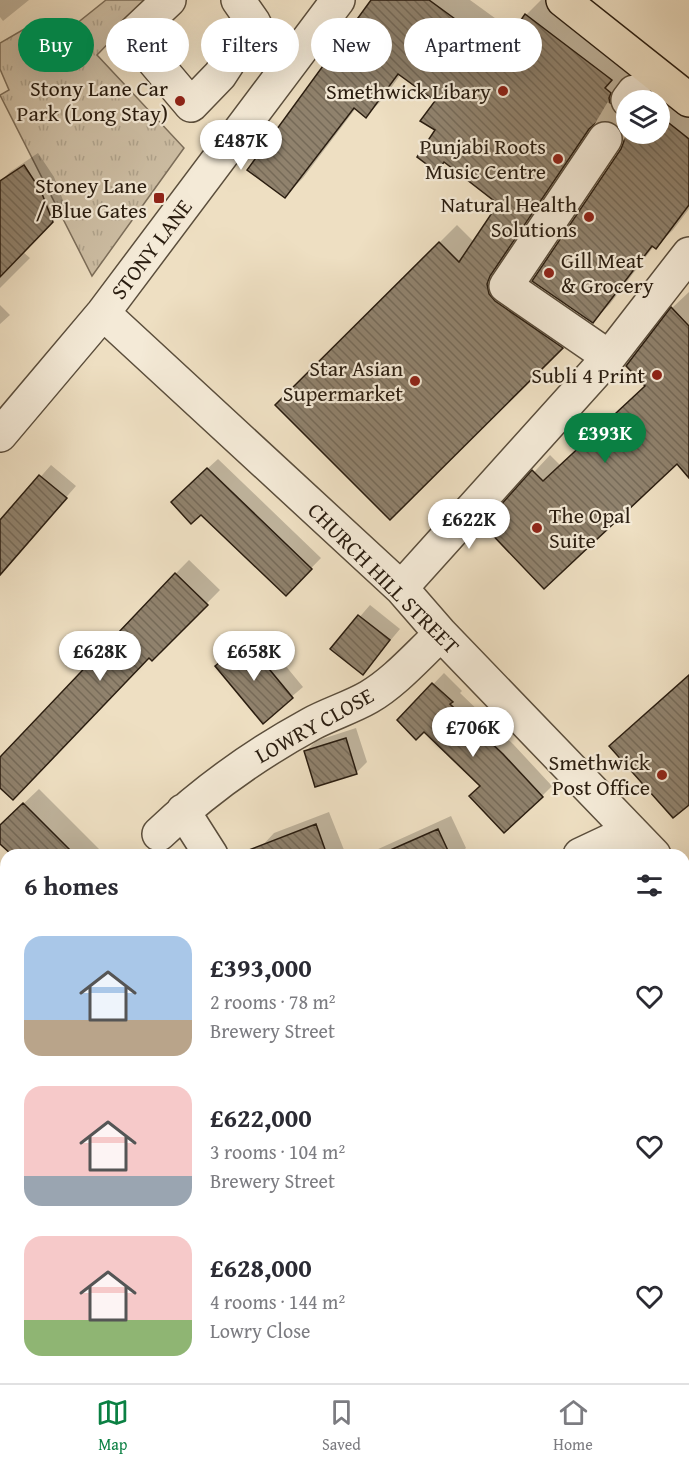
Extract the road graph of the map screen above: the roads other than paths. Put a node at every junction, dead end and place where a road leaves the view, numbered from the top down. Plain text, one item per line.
1 (169, 0) edge
2 (238, 0) edge
3 (338, 0) edge
4 (563, 0) edge
5 (220, 75) junction
6 (689, 100) edge
7 (256, 108) junction
8 (605, 139) tunnel mouth
9 (689, 254) edge
10 (103, 313) junction
11 (614, 350) junction
12 (0, 435) edge
13 (401, 588) junction
14 (441, 634) junction
15 (183, 811) junction
16 (631, 831) junction
17 (159, 834) dead end
18 (207, 849) edge
19 (593, 849) edge
20 (648, 849) edge

1 - 5 street
2 - 5 street
3 - 7 street, STONY LANE
4 - 6 main road
5 - 7 street
7 - 10 street, STONY LANE
8 - 11 street
9 - 11 street
10 - 12 street, STONY LANE
10 - 13 street, CHURCH HILL STREET
11 - 13 street
13 - 14 street, CHURCH HILL STREET
14 - 15 street, LOWRY CLOSE
14 - 16 street, CHURCH HILL STREET
15 - 17 street, LOWRY CLOSE
15 - 18 street
16 - 19 street
16 - 20 street, CHURCH HILL STREET

